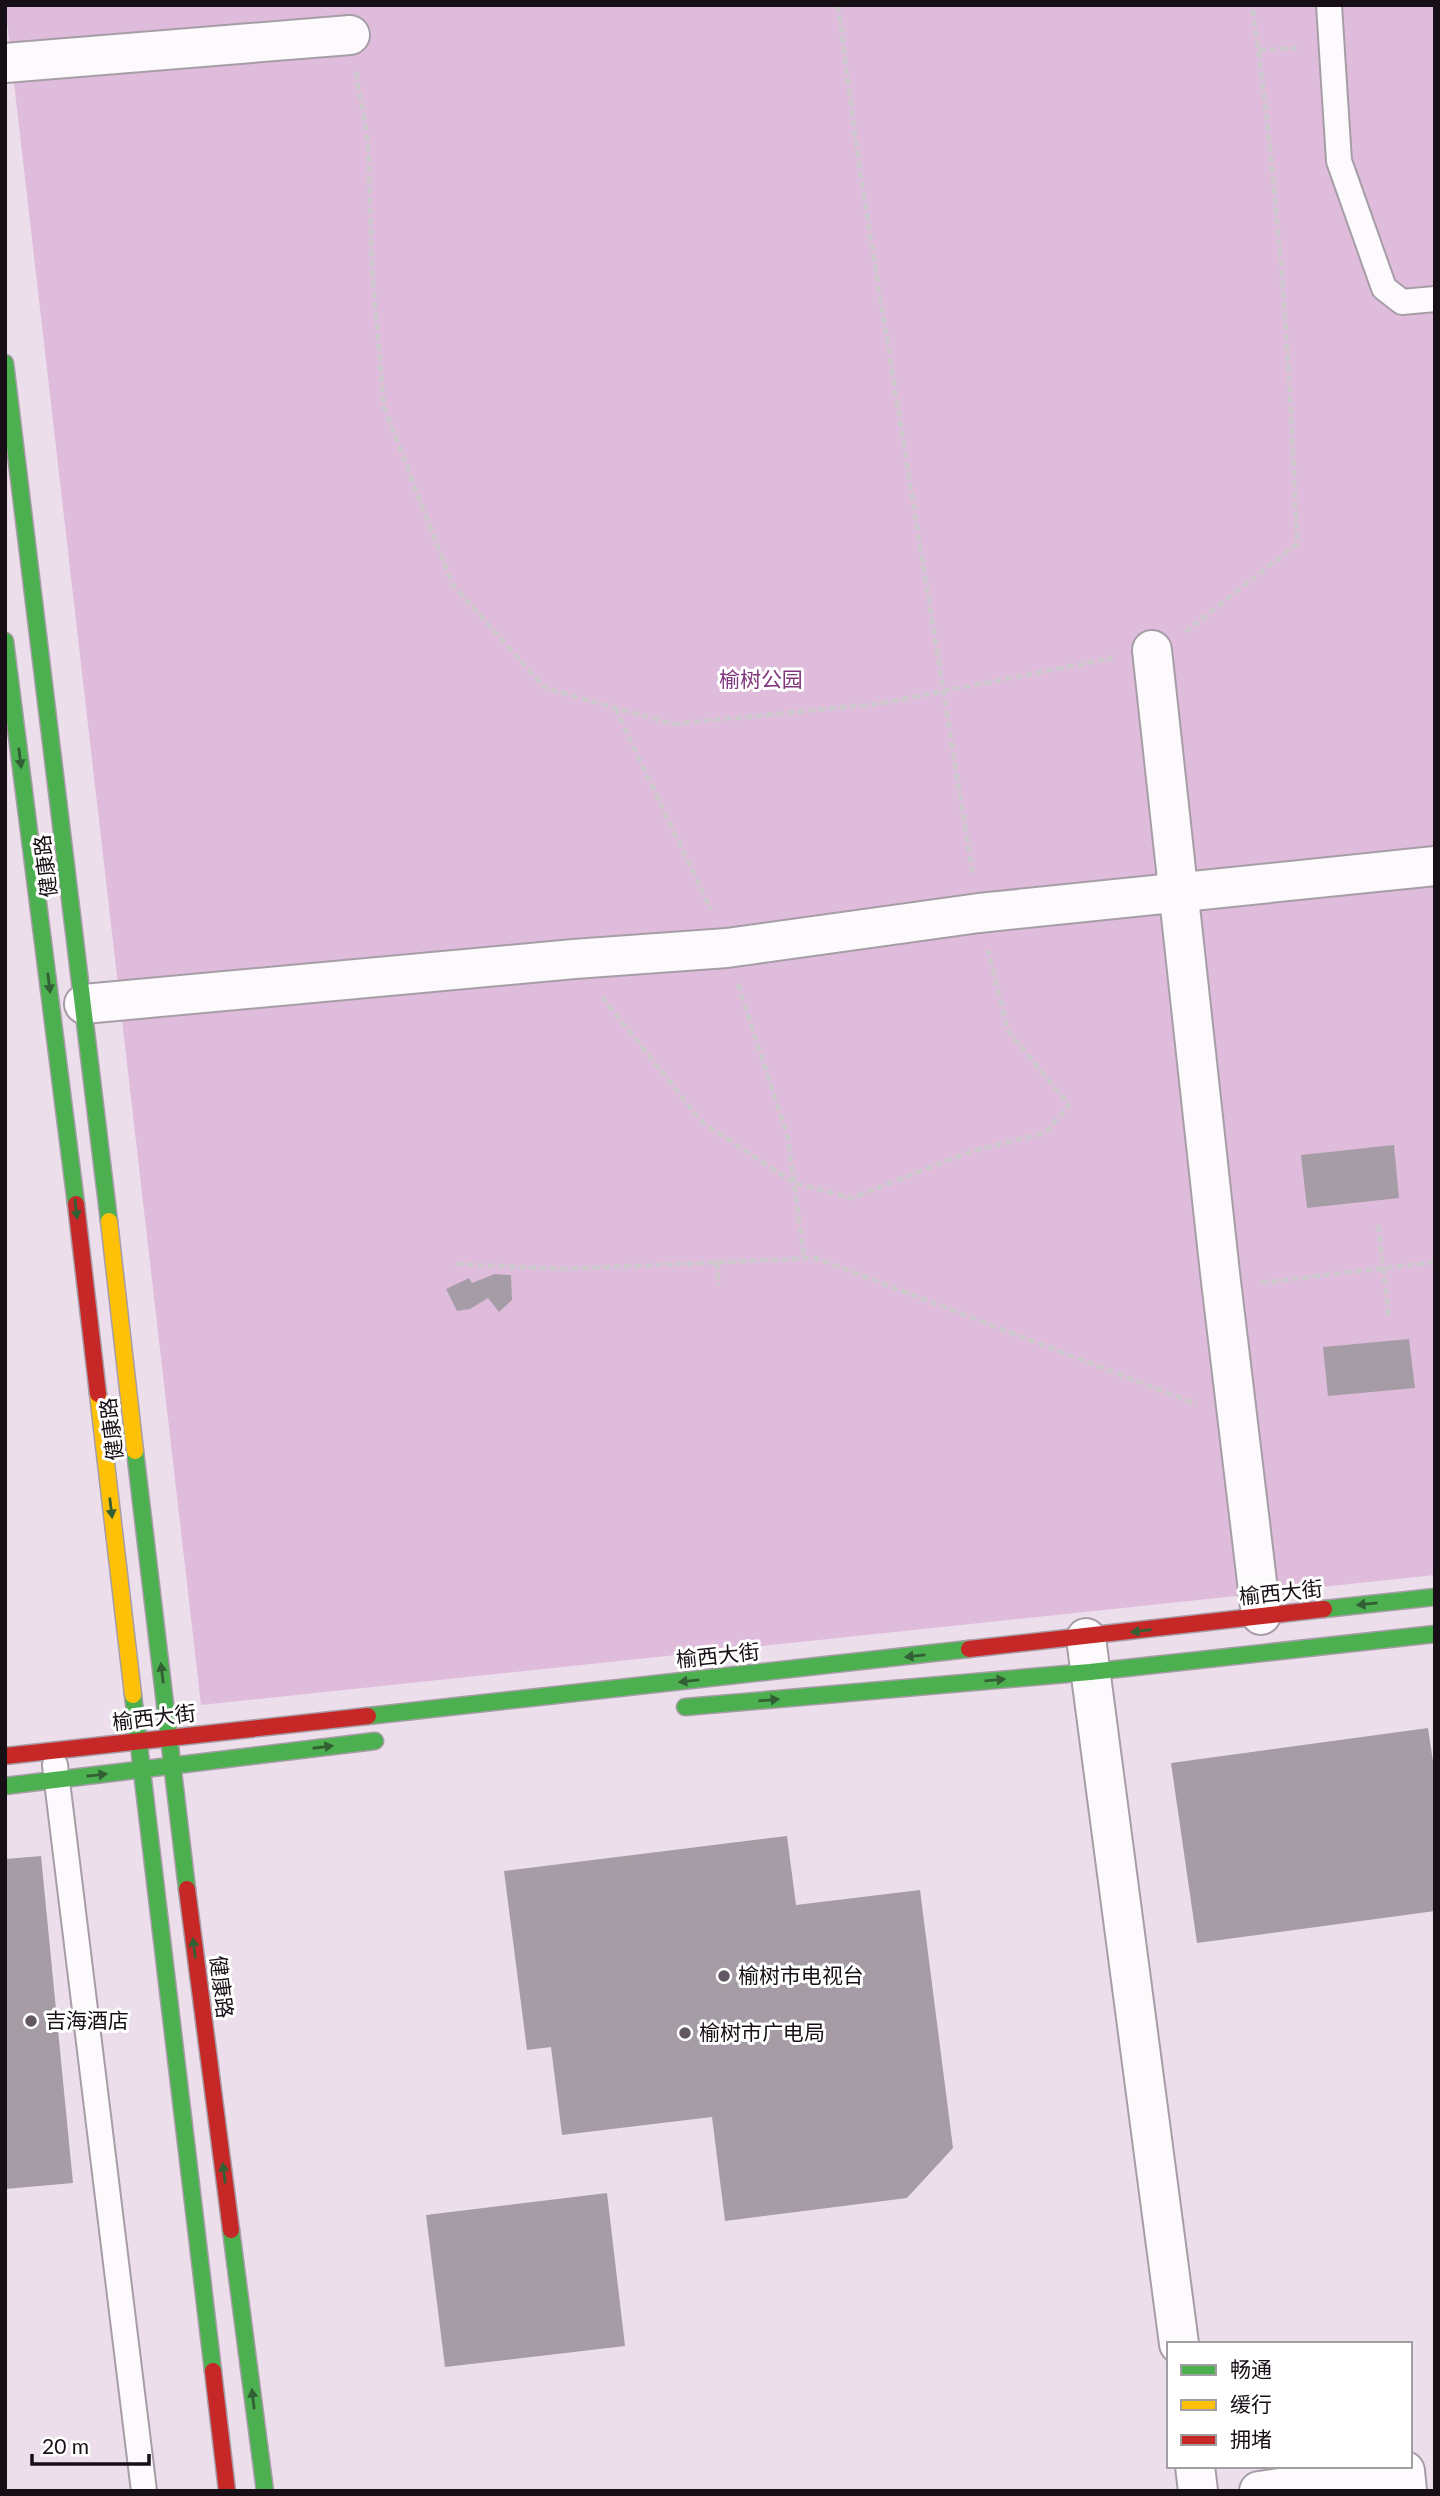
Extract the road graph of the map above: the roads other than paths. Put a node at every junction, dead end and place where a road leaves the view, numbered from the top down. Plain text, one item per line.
1 (1329, 5) edge
2 (351, 35) road end
3 (5, 63) edge
4 (1435, 299) edge
5 (5, 363) edge
6 (5, 641) edge
7 (1152, 650) road end
8 (1435, 866) edge
9 (1179, 895) junction
10 (84, 1003) junction
11 (1435, 1597) edge
12 (1261, 1615) junction
13 (1435, 1634) edge
14 (1088, 1655) junction
15 (663, 1709) dead end
16 (170, 1737) junction
17 (389, 1739) dead end
18 (138, 1741) junction
19 (54, 1750) junction
20 (5, 1756) edge
21 (171, 1767) junction
22 (141, 1771) junction
23 (57, 1780) junction
24 (5, 1786) edge
25 (1179, 2342) edge
26 (1195, 2468) edge
27 (144, 2491) edge
28 (227, 2491) edge
29 (265, 2491) edge
30 (1198, 2491) edge
31 (1259, 2491) edge
32 (1407, 2491) edge

1 - 4 lane
2 - 3 street
5 - 10 main road, 健康路
6 -> 18 main road, 健康路
7 - 9 street
8 - 9 street
9 - 10 street
9 - 12 street
16 -> 10 main road, 健康路
11 -> 12 main road, 榆西大街
12 -> 14 main road, 榆西大街
13 - 14 main road, 榆西大街
15 -> 14 main road, 榆西大街
14 -> 16 main road, 榆西大街
14 - 25 street
16 - 18 main road, 榆西大街
16 - 21 main road, 健康路
21 -> 17 main road
18 - 19 main road, 榆西大街
18 - 22 main road, 健康路
19 - 20 main road, 榆西大街
19 - 23 lane
21 - 22 main road
29 -> 21 main road, 健康路
23 -> 22 main road
22 - 28 main road, 健康路
23 - 24 main road
23 - 27 lane
26 - 30 street
31 - 32 street

